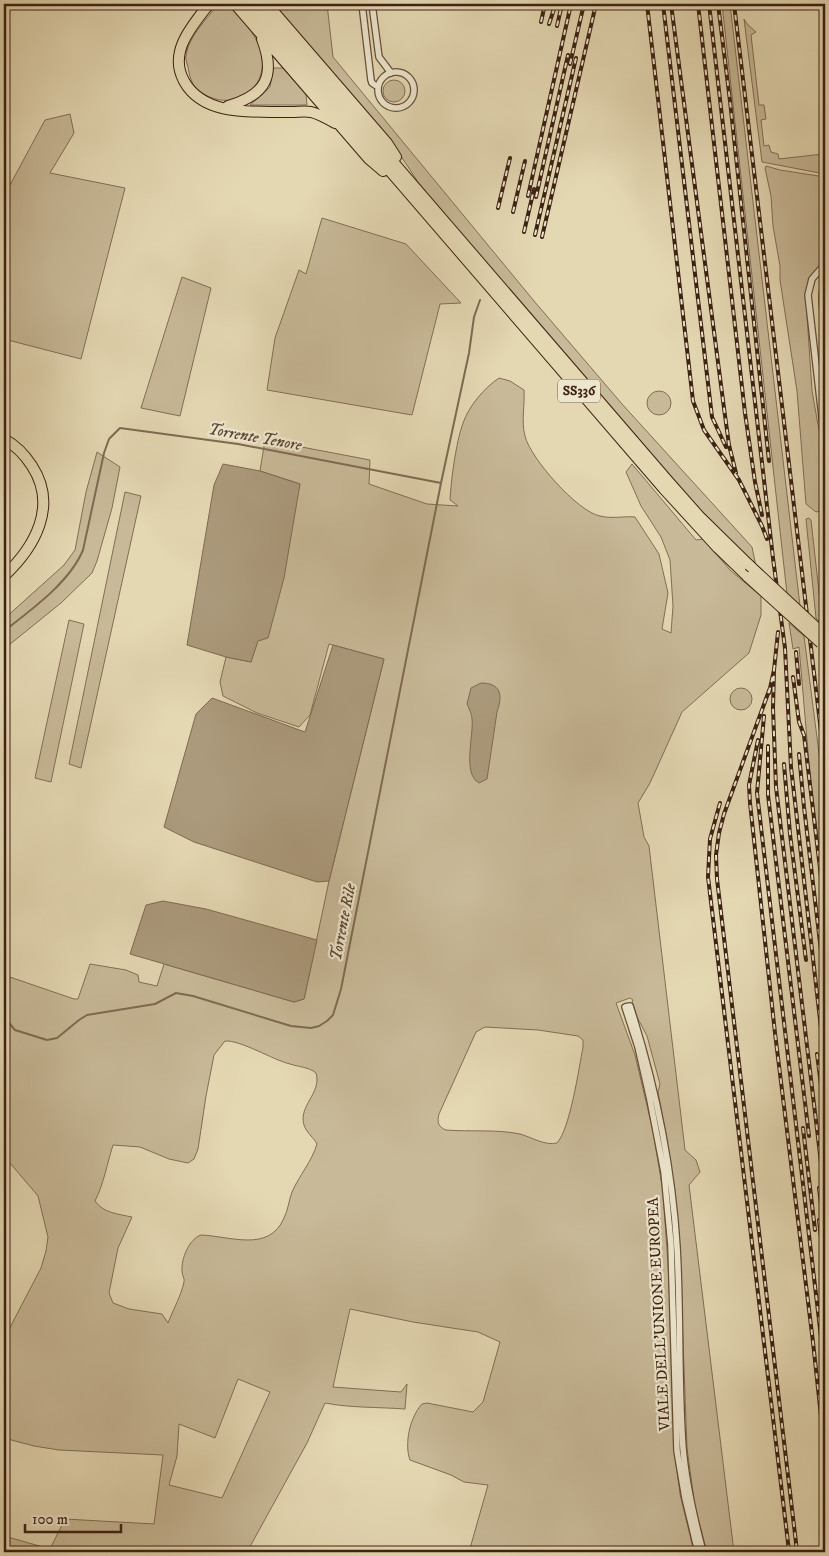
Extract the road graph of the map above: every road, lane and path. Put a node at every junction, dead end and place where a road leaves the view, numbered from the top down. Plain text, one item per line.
1 (209, 4) edge
2 (235, 4) edge
3 (246, 4) edge
4 (257, 4) edge
5 (268, 4) edge
6 (362, 4) edge
7 (372, 4) edge
8 (258, 31) junction
9 (390, 73) junction
10 (378, 87) junction
11 (222, 108) junction
12 (342, 127) junction
13 (418, 198) junction
14 (825, 264) edge
15 (4, 439) edge
16 (825, 443) edge
17 (4, 576) edge
18 (823, 639) edge
19 (698, 1552) edge
20 (703, 1552) edge

1 - 11 highway
2 - 8 highway
3 - 13 highway, SS336
4 - 13 highway, SS336
5 - 13 highway
6 - 10 street
7 - 9 street
8 - 11 highway
8 - 12 highway
9 - 10 street
9 - 10 street
11 - 12 highway
12 - 13 highway
13 - 18 highway, SS336, bridge
13 - 18 highway, SS336, bridge
14 - 16 street
15 - 17 highway
19 - 20 street, VIALE DELL'UNIONE EUROPEA

